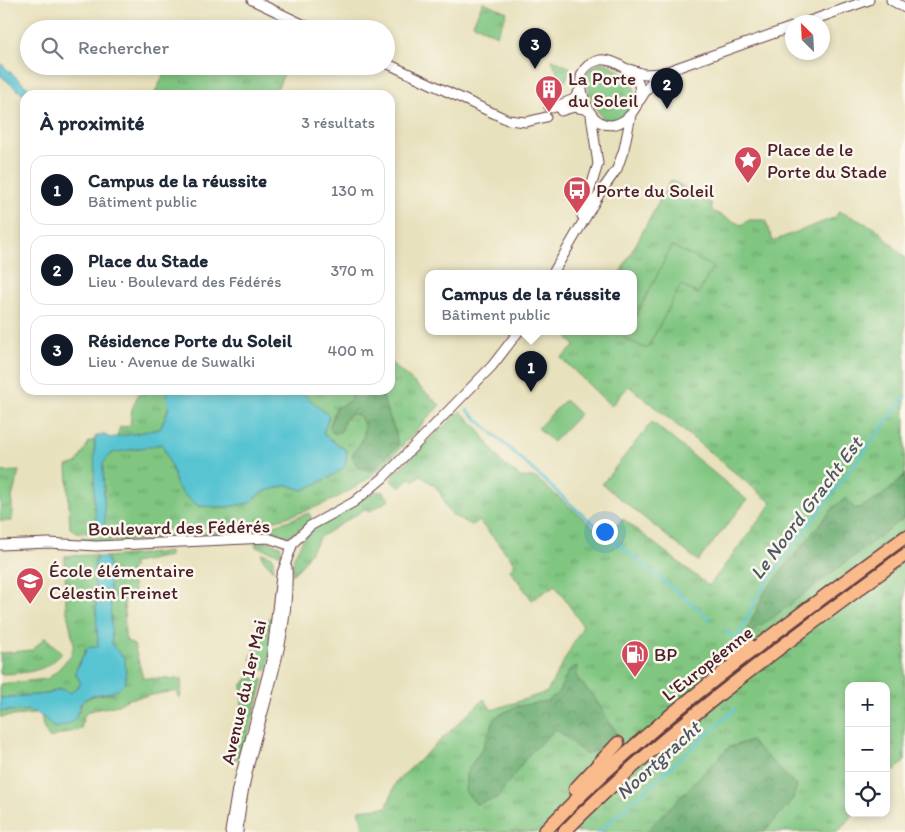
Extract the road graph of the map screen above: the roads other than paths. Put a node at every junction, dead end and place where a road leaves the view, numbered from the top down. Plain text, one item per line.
1 (252, 0) edge
2 (874, 0) edge
3 (892, 0) edge
4 (865, 2) edge
5 (905, 8) edge
6 (827, 15) edge
7 (295, 20) edge
8 (785, 29) edge
9 (395, 67) edge
10 (626, 68) junction
11 (662, 73) junction
12 (582, 87) junction
13 (638, 102) junction
14 (549, 112) junction
15 (590, 112) junction
16 (631, 114) junction
17 (566, 252) junction
18 (555, 270) edge
19 (509, 335) edge
20 (517, 335) edge
21 (474, 383) junction
22 (905, 537) edge
23 (0, 545) edge
24 (292, 546) junction
25 (905, 555) edge
26 (287, 559) junction
27 (759, 644) junction
28 (728, 655) dead end
29 (618, 743) dead end
30 (230, 832) edge
31 (238, 832) edge
32 (536, 832) edge
33 (544, 832) edge
34 (564, 832) edge

1 - 7 street
2 - 4 street
3 - 5 street
4 - 6 street
8 - 11 street
9 - 14 street
10 - 11 street
10 - 12 street
10 - 13 street
11 - 13 street
12 - 14 street
12 - 15 street
13 - 16 street
14 - 15 street
15 - 16 street
15 - 17 street
16 - 17 street
17 - 18 street
19 - 21 street, Boulevard des Fédérés
20 - 21 street, Boulevard des Fédérés
21 - 24 street, Boulevard des Fédérés
22 - 27 highway, L'Européenne
23 - 24 street, Boulevard des Fédérés
24 - 26 street, Avenue du 1er Mai
25 - 34 highway, L'Européenne
26 - 30 street, Avenue du 1er Mai
26 - 31 street, Avenue du 1er Mai
27 - 28 highway
27 - 33 highway, L'Européenne
29 - 32 highway

